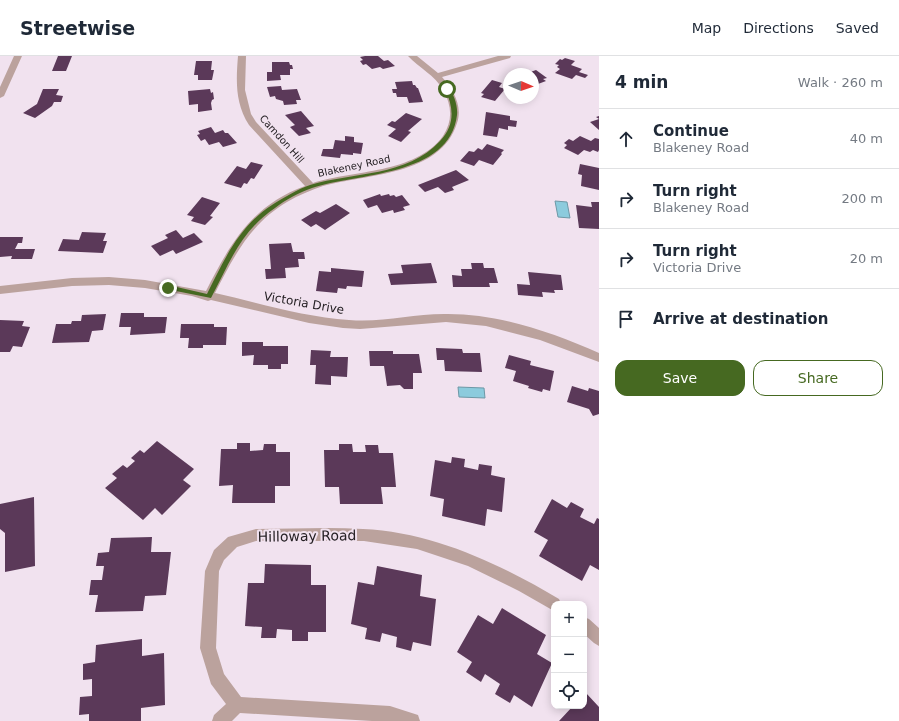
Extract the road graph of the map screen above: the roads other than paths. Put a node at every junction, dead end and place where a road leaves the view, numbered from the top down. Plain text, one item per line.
1 (18, 56) edge
2 (242, 56) edge
3 (412, 56) edge
4 (507, 56) edge
5 (436, 76) junction
6 (0, 96) edge
7 (311, 187) junction
8 (0, 290) edge
9 (208, 297) junction
10 (599, 358) edge
11 (551, 602) edge
12 (587, 627) edge
13 (599, 638) edge
14 (236, 705) junction
15 (220, 721) edge
16 (412, 721) edge

1 - 6 street
2 - 7 street, Camdon Hill
3 - 5 street, Blakeney Road
4 - 5 street
5 - 7 street, Blakeney Road
7 - 9 street, Blakeney Road
8 - 9 street, Victoria Drive
9 - 10 street, Victoria Drive
11 - 14 street, Hilloway Road
12 - 13 street
14 - 15 street
14 - 16 street

